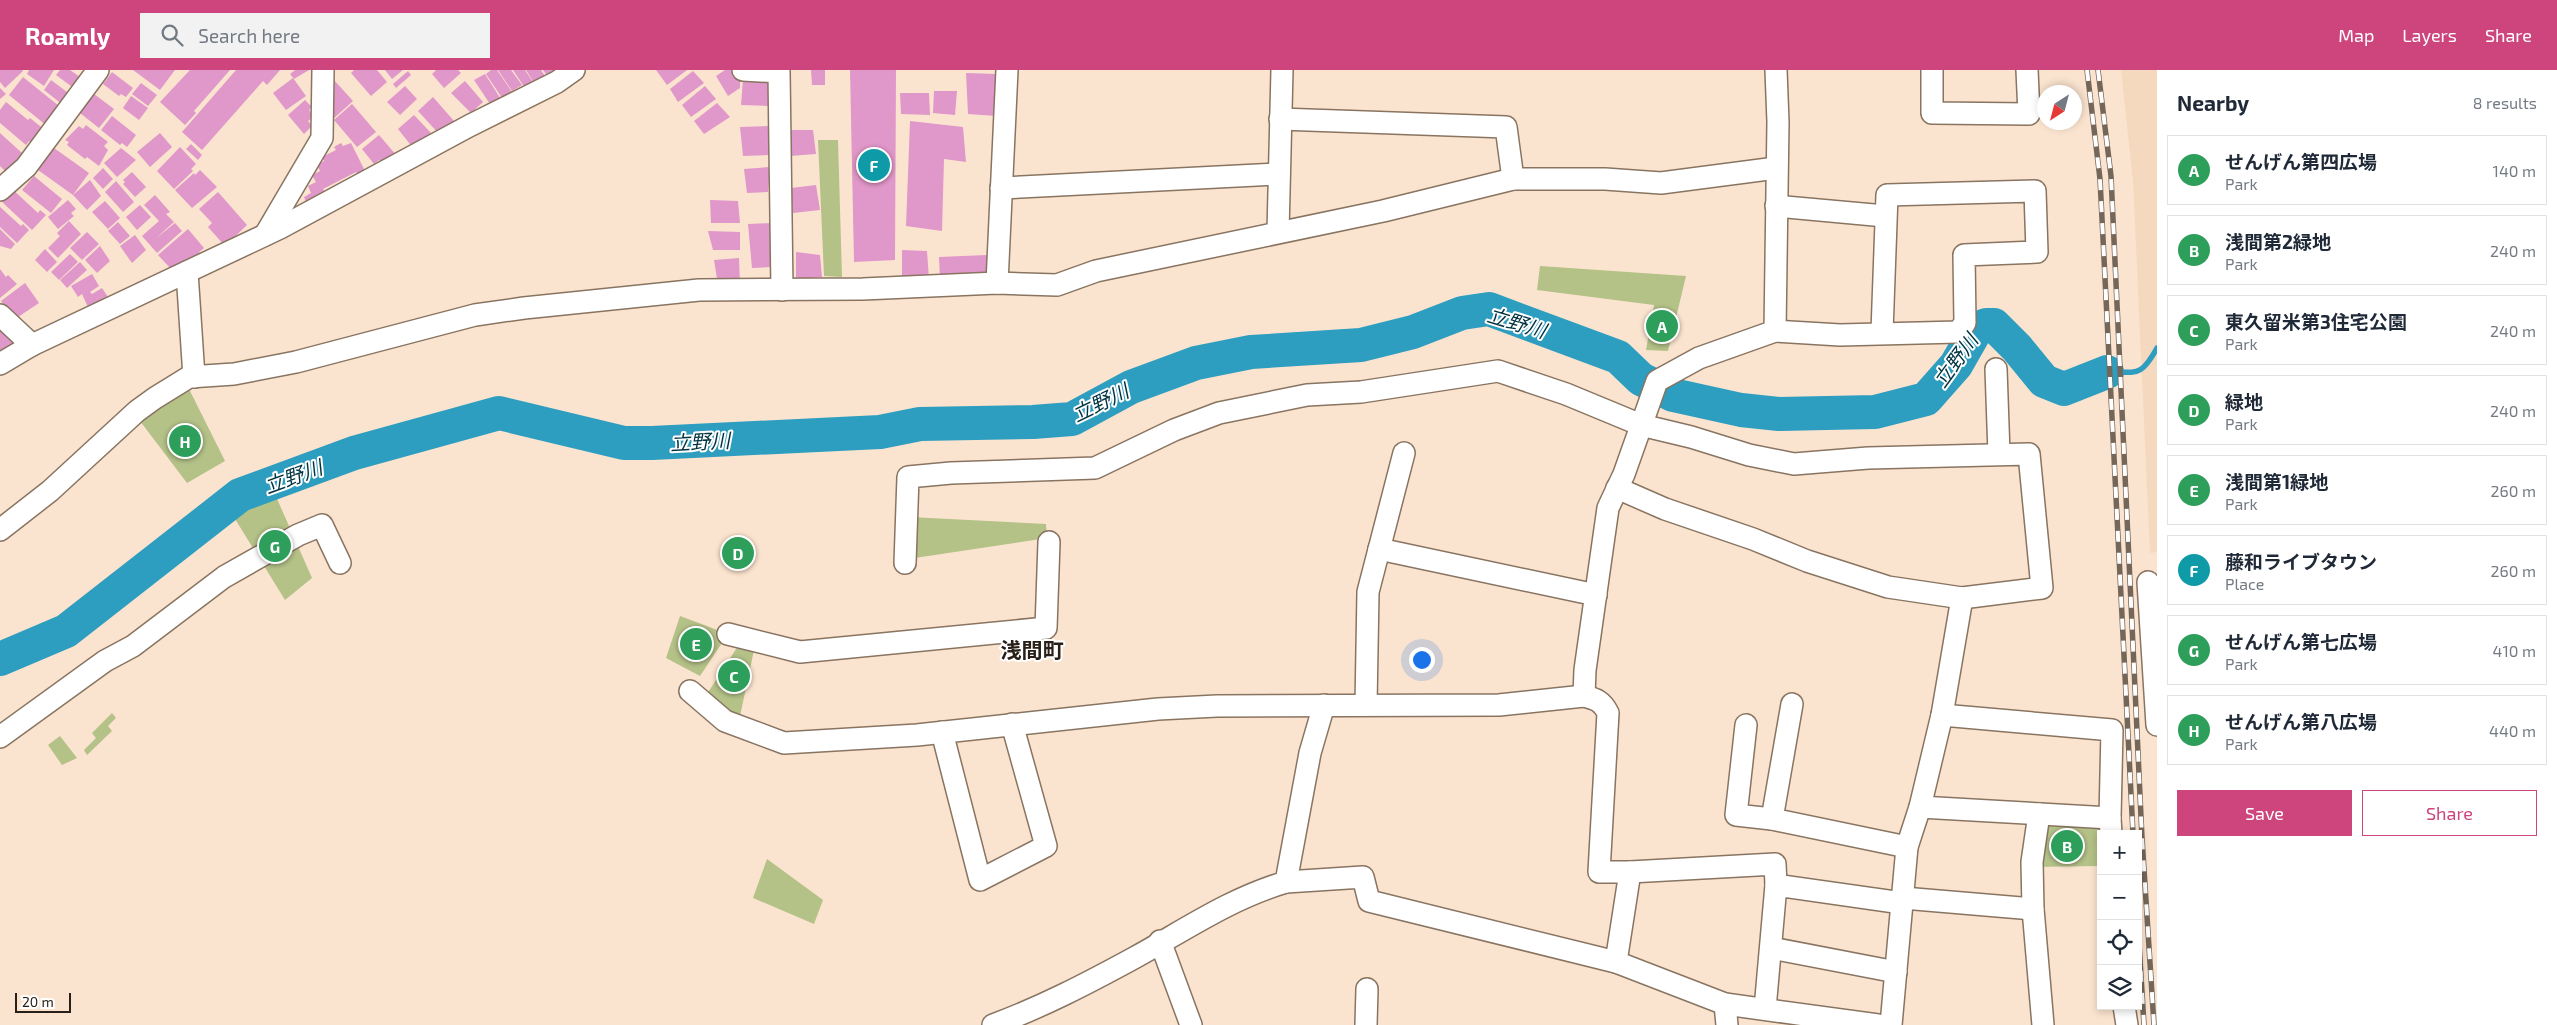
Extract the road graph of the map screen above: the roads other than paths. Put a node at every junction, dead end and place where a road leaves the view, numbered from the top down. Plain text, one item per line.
1 (98, 70) edge
2 (323, 70) edge
3 (574, 70) edge
4 (743, 70) edge
5 (1007, 70) edge
6 (1282, 70) edge
7 (1776, 70) edge
8 (1932, 70) edge
9 (2027, 70) edge
10 (1280, 119) junction
11 (1776, 168) junction
12 (1279, 174) junction
13 (1512, 178) junction
14 (1001, 188) junction
15 (0, 190) edge
16 (1776, 206) junction
17 (1885, 216) junction
18 (1278, 232) junction
19 (265, 235) junction
20 (187, 272) junction
21 (997, 283) junction
22 (782, 290) junction
23 (0, 315) edge
24 (1775, 331) junction
25 (1882, 332) junction
26 (32, 345) junction
27 (0, 364) edge
28 (1996, 369) dead end
29 (194, 377) junction
30 (1643, 417) junction
31 (1404, 453) dead end
32 (1999, 454) junction
33 (1617, 488) junction
34 (0, 530) edge
35 (1049, 542) dead end
36 (1379, 549) junction
37 (340, 563) dead end
38 (905, 563) dead end
39 (2148, 582) dead end
40 (1596, 595) junction
41 (1962, 598) junction
42 (728, 634) dead end
43 (690, 691) dead end
44 (1584, 696) junction
45 (1792, 704) dead end
46 (1324, 705) junction
47 (1366, 705) junction
48 (1942, 715) junction
49 (1012, 724) junction
50 (1746, 725) dead end
51 (2157, 725) edge
52 (942, 732) junction
53 (1, 733) edge
54 (1920, 807) junction
55 (2039, 814) junction
56 (1772, 819) junction
57 (2110, 826) edge
58 (1907, 848) junction
59 (1630, 872) junction
60 (1286, 882) junction
61 (1776, 885) junction
62 (1902, 900) junction
63 (2033, 909) junction
64 (1160, 941) junction
65 (1771, 948) junction
66 (1616, 962) junction
67 (1896, 972) junction
68 (1367, 990) dead end
69 (1725, 1004) junction
70 (1765, 1009) junction
71 (2125, 1010) edge
72 (993, 1025) edge
73 (1191, 1025) edge
74 (1366, 1025) edge
75 (1727, 1025) edge
76 (1878, 1025) edge
77 (1891, 1025) edge
78 (2043, 1025) edge
79 (2127, 1025) edge

1 - 15 street
2 - 19 street
3 - 19 street
4 - 22 street
5 - 14 street
6 - 10 street
7 - 11 street
8 - 9 street
10 - 12 street
10 - 13 street
11 - 13 street
11 - 16 street
12 - 14 street
12 - 18 street
13 - 18 street
14 - 21 street
16 - 17 street
16 - 24 street
17 - 25 street
17 - 25 street
18 - 21 street
19 - 20 street
20 - 26 street
20 - 29 street
21 - 22 street
22 - 29 street
23 - 26 street
24 - 25 street
24 - 30 street
26 - 27 street
28 - 32 street
29 - 34 street
30 - 32 street
30 - 33 street
30 - 38 street
31 - 36 street
32 - 41 street
33 - 40 street
33 - 41 street
35 - 42 street
36 - 40 street
36 - 47 street
37 - 53 street
39 - 51 street
40 - 44 street
41 - 48 street
43 - 52 street
44 - 47 street
44 - 59 street
45 - 56 street
46 - 47 street
46 - 49 street
46 - 60 street
48 - 54 street
48 - 57 street
49 - 52 street
49 - 52 street
50 - 56 street
54 - 55 street
54 - 58 street
55 - 57 street
55 - 63 street
56 - 58 street
58 - 62 street
59 - 61 street
59 - 66 street
60 - 64 street
60 - 66 street
61 - 62 street
61 - 65 street
62 - 63 street
62 - 67 street
63 - 78 street
64 - 72 street
64 - 73 street
65 - 67 street
65 - 70 street
66 - 69 street
67 - 77 street
68 - 74 street
69 - 70 street
69 - 75 street
70 - 76 street
71 - 79 street

